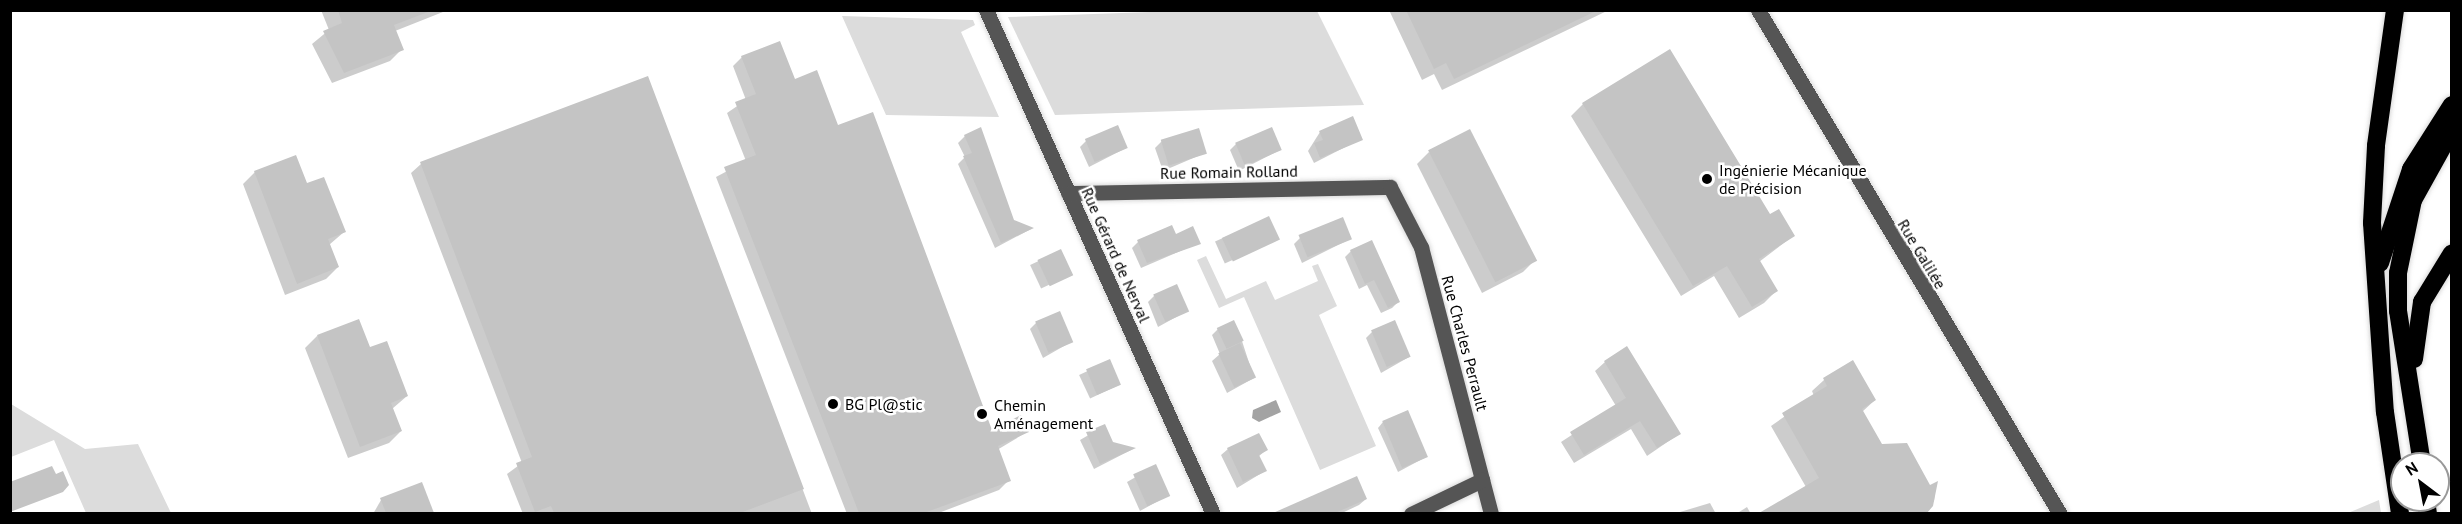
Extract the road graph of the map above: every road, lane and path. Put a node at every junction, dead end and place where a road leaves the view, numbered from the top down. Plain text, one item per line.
1 (986, 10) edge
2 (1758, 10) edge
3 (2395, 10) edge
4 (2451, 105) edge
5 (2451, 130) edge
6 (1390, 187) joint
7 (1068, 193) junction
8 (2451, 253) edge
9 (2377, 276) junction
10 (2412, 384) junction
11 (2420, 452) edge
12 (1482, 480) junction
13 (1213, 513) edge
14 (1411, 513) edge
15 (1491, 513) edge
16 (2060, 513) edge
17 (2400, 513) edge

1 - 7 street, Rue Gérard de Nerval
2 - 16 street, Rue Galilée
3 - 9 highway
4 - 9 highway
5 - 10 highway
6 - 7 street, Rue Romain Rolland
6 - 12 street, Rue Charles Perrault
7 - 13 street, Rue Gérard de Nerval
8 - 10 highway
9 - 17 highway
10 - 11 highway
12 - 14 street
12 - 15 street, Rue Charles Perrault

